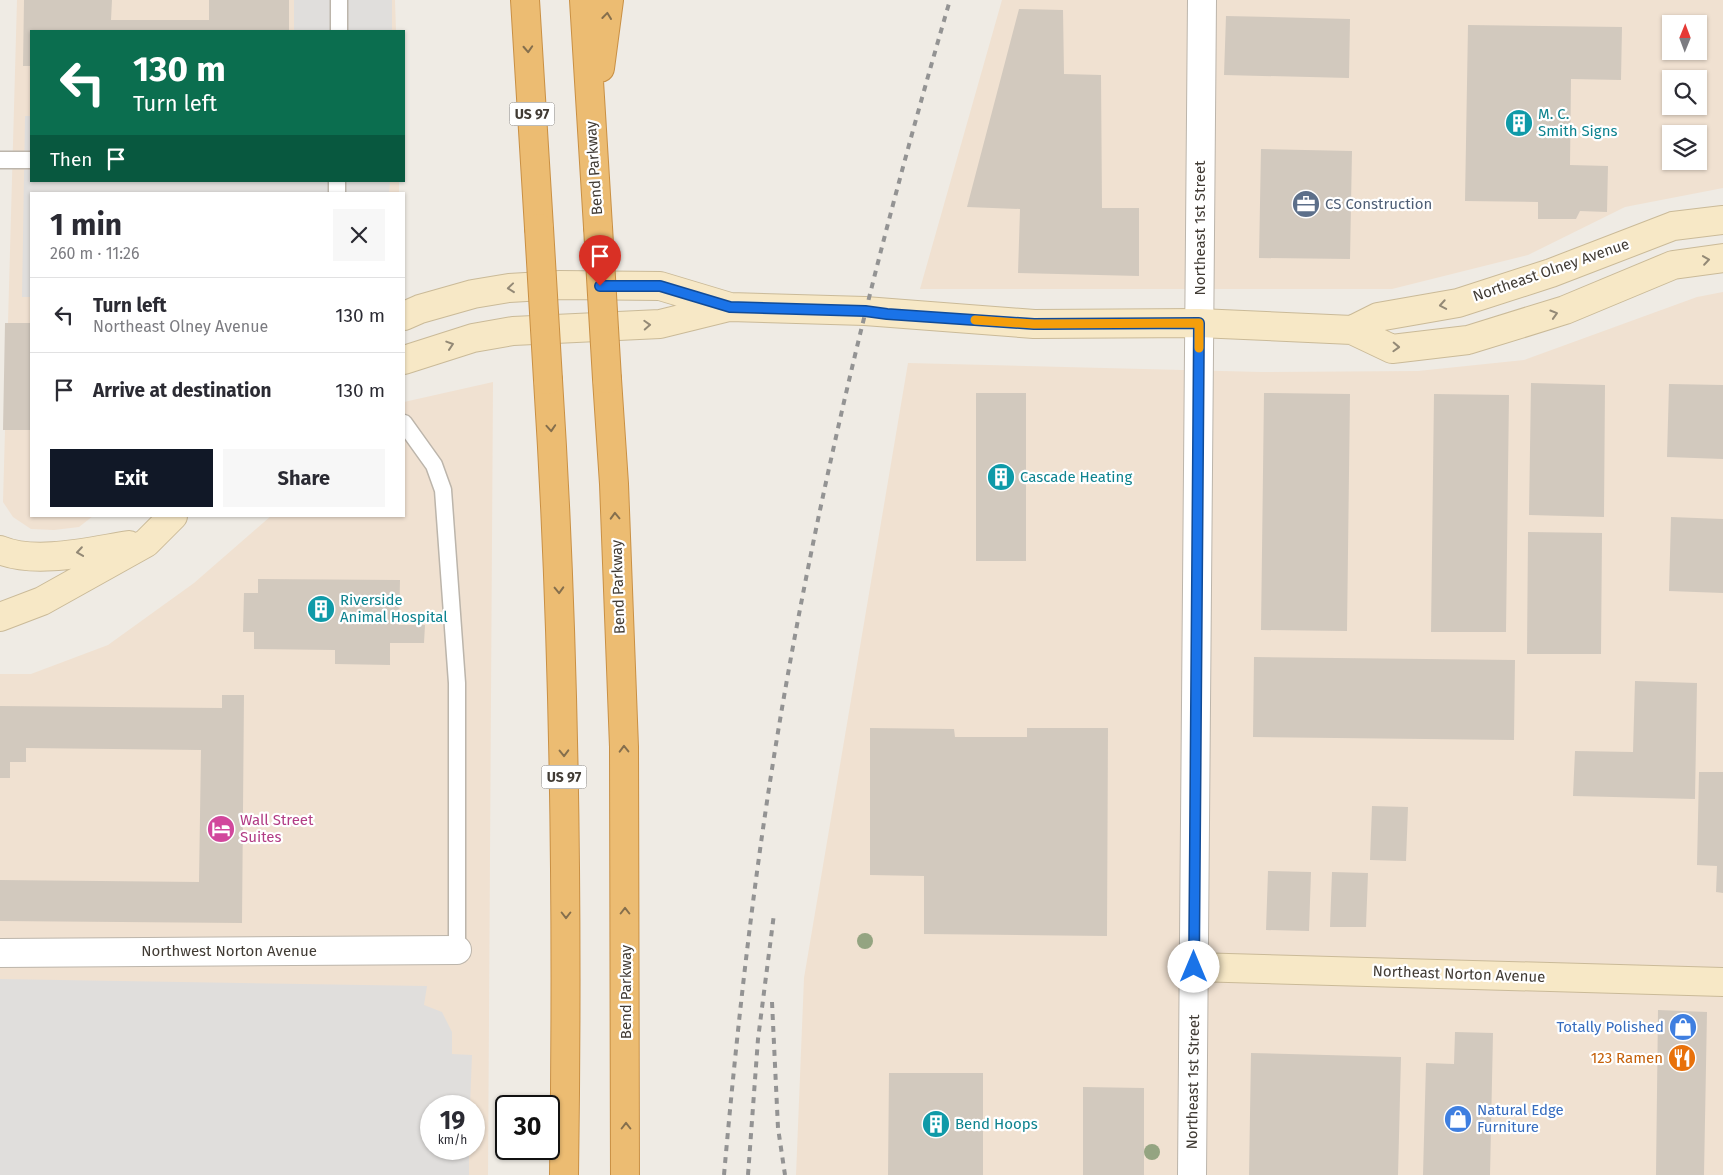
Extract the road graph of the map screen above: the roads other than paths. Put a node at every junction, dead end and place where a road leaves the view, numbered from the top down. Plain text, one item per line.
1 (339, 0) edge
2 (526, 0) edge
3 (584, 0) edge
4 (609, 0) edge
5 (1202, 0) edge
6 (339, 30) edge
7 (592, 134) junction
8 (0, 160) edge
9 (30, 160) edge
10 (1723, 220) edge
11 (1723, 258) edge
12 (730, 307) junction
13 (405, 316) edge
14 (1199, 323) junction
15 (1352, 330) junction
16 (405, 360) edge
17 (405, 424) edge
18 (172, 517) edge
19 (146, 543) junction
20 (0, 550) edge
21 (0, 617) edge
22 (457, 950) joint
23 (0, 953) edge
24 (1194, 967) junction
25 (1723, 982) edge
26 (564, 1175) edge
27 (626, 1175) edge
28 (1192, 1175) edge

1 - 6 lane
2 -> 26 highway, US 97, bridge
3 - 7 highway, Bend Parkway
7 -> 4 highway
5 - 14 street, Northeast 1st Street
27 -> 7 highway, Bend Parkway, bridge
8 - 9 lane
10 -> 15 main road, Northeast Olney Avenue
15 -> 11 main road, Northeast Olney Avenue
12 -> 13 main road, Northeast Olney Avenue
12 - 14 main road, Northeast Olney Avenue
16 -> 12 main road, Northeast Olney Avenue
14 - 15 main road, Northeast Olney Avenue
14 - 24 street, Northeast 1st Street
17 - 22 lane
18 - 19 main road
19 -> 20 main road
19 - 21 main road
22 - 23 street, Northwest Norton Avenue
24 - 25 main road, Northeast Norton Avenue
24 - 28 street, Northeast 1st Street

